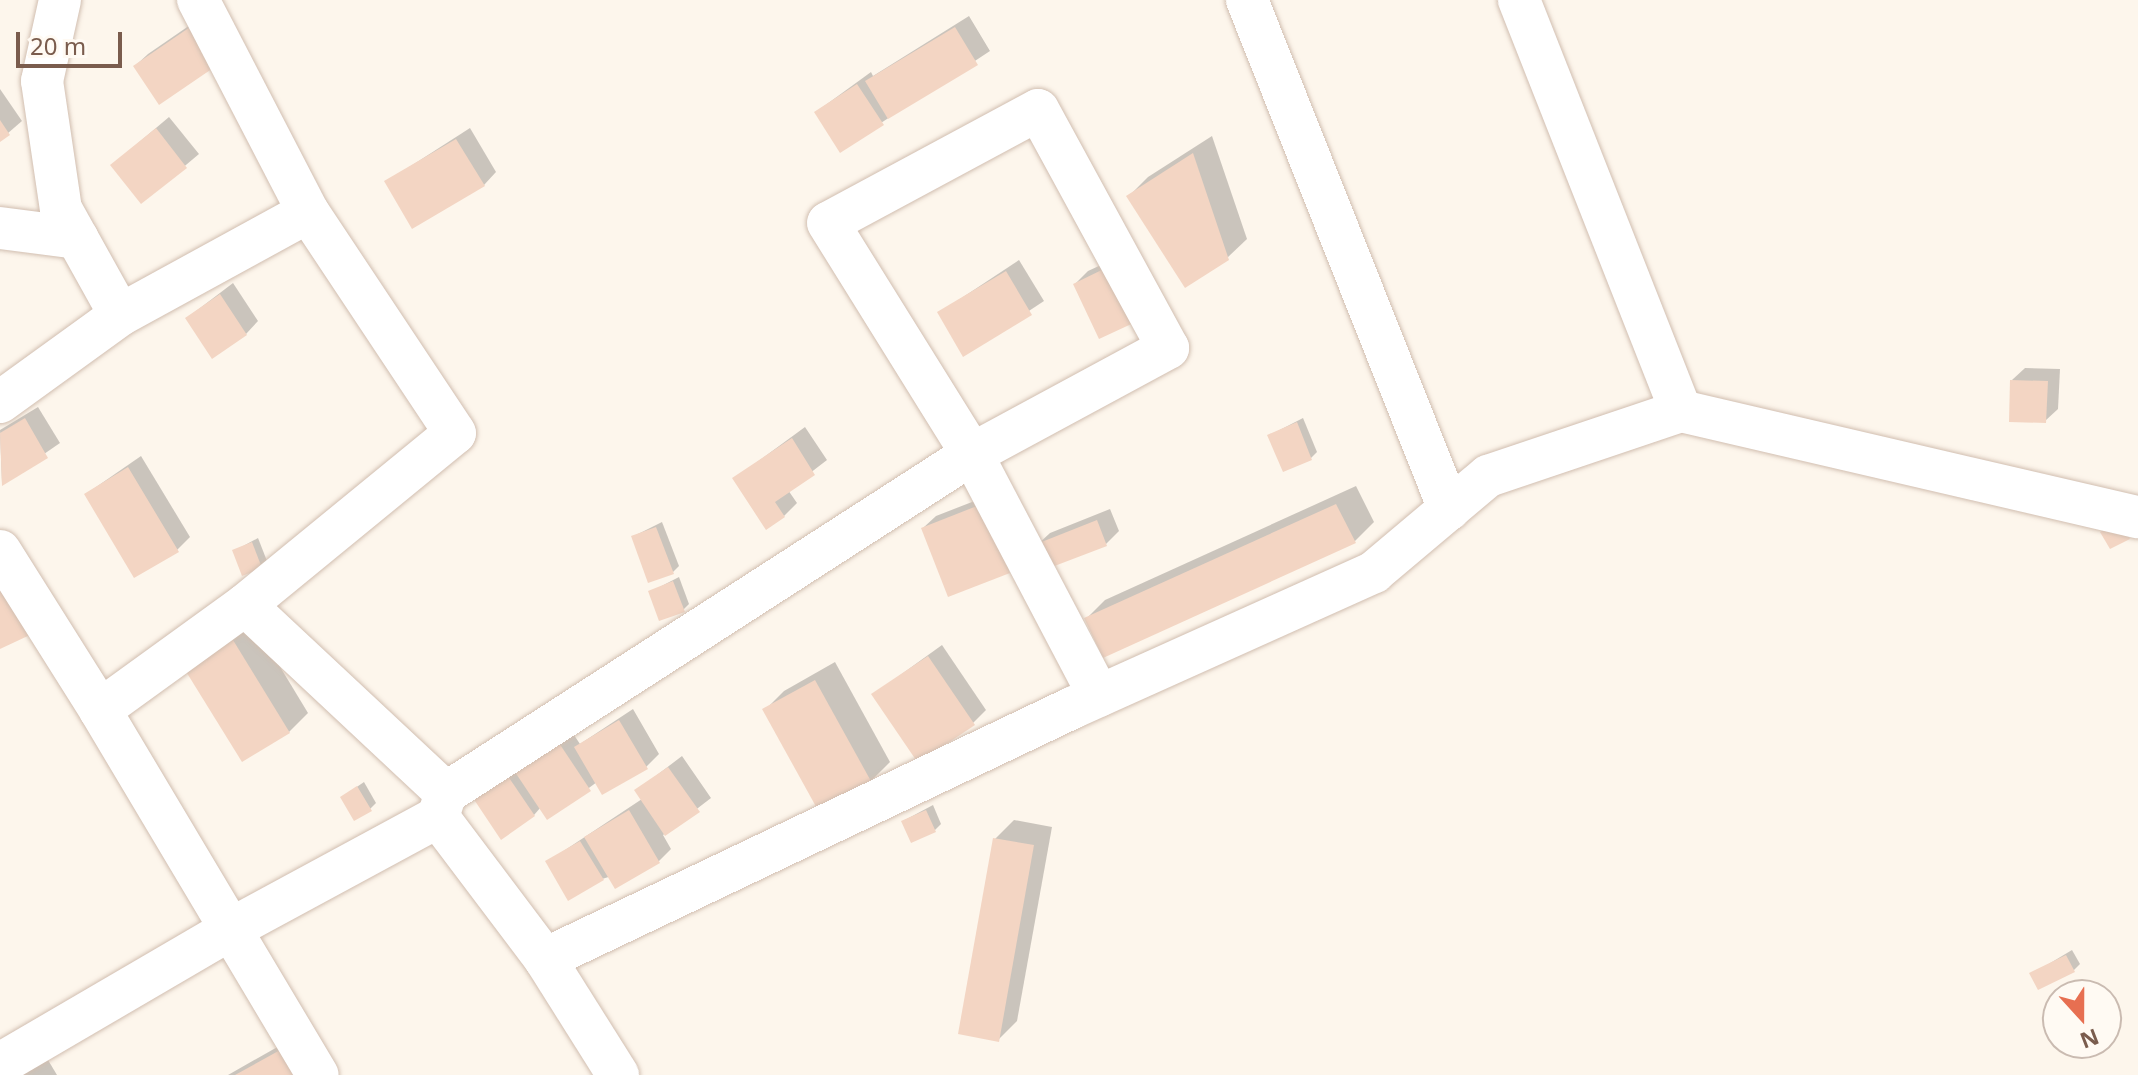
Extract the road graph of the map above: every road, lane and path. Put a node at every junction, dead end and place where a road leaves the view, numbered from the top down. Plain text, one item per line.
1 (60, 0) edge
2 (198, 0) edge
3 (1247, 0) edge
4 (1519, 0) edge
5 (308, 212) junction
6 (0, 228) edge
7 (77, 238) junction
8 (120, 315) junction
9 (0, 402) edge
10 (1681, 411) junction
11 (972, 454) junction
12 (1449, 509) junction
13 (2138, 517) edge
14 (0, 551) edge
15 (245, 605) junction
16 (1099, 696) junction
17 (100, 710) junction
18 (442, 805) junction
19 (229, 930) junction
20 (545, 959) junction
21 (25, 1062) edge
22 (318, 1075) edge
23 (618, 1075) edge

1 - 7 street
2 - 5 street
3 - 12 street
4 - 10 street
5 - 8 street
5 - 15 street
6 - 7 street
7 - 8 street
8 - 9 street
10 - 12 street
10 - 13 street
11 - 11 street
11 - 16 street
11 - 18 street
12 - 16 street
14 - 17 street
15 - 17 street
15 - 18 street
16 - 20 street
17 - 19 street
18 - 19 street
18 - 20 street
19 - 21 street
19 - 22 street
20 - 23 street

